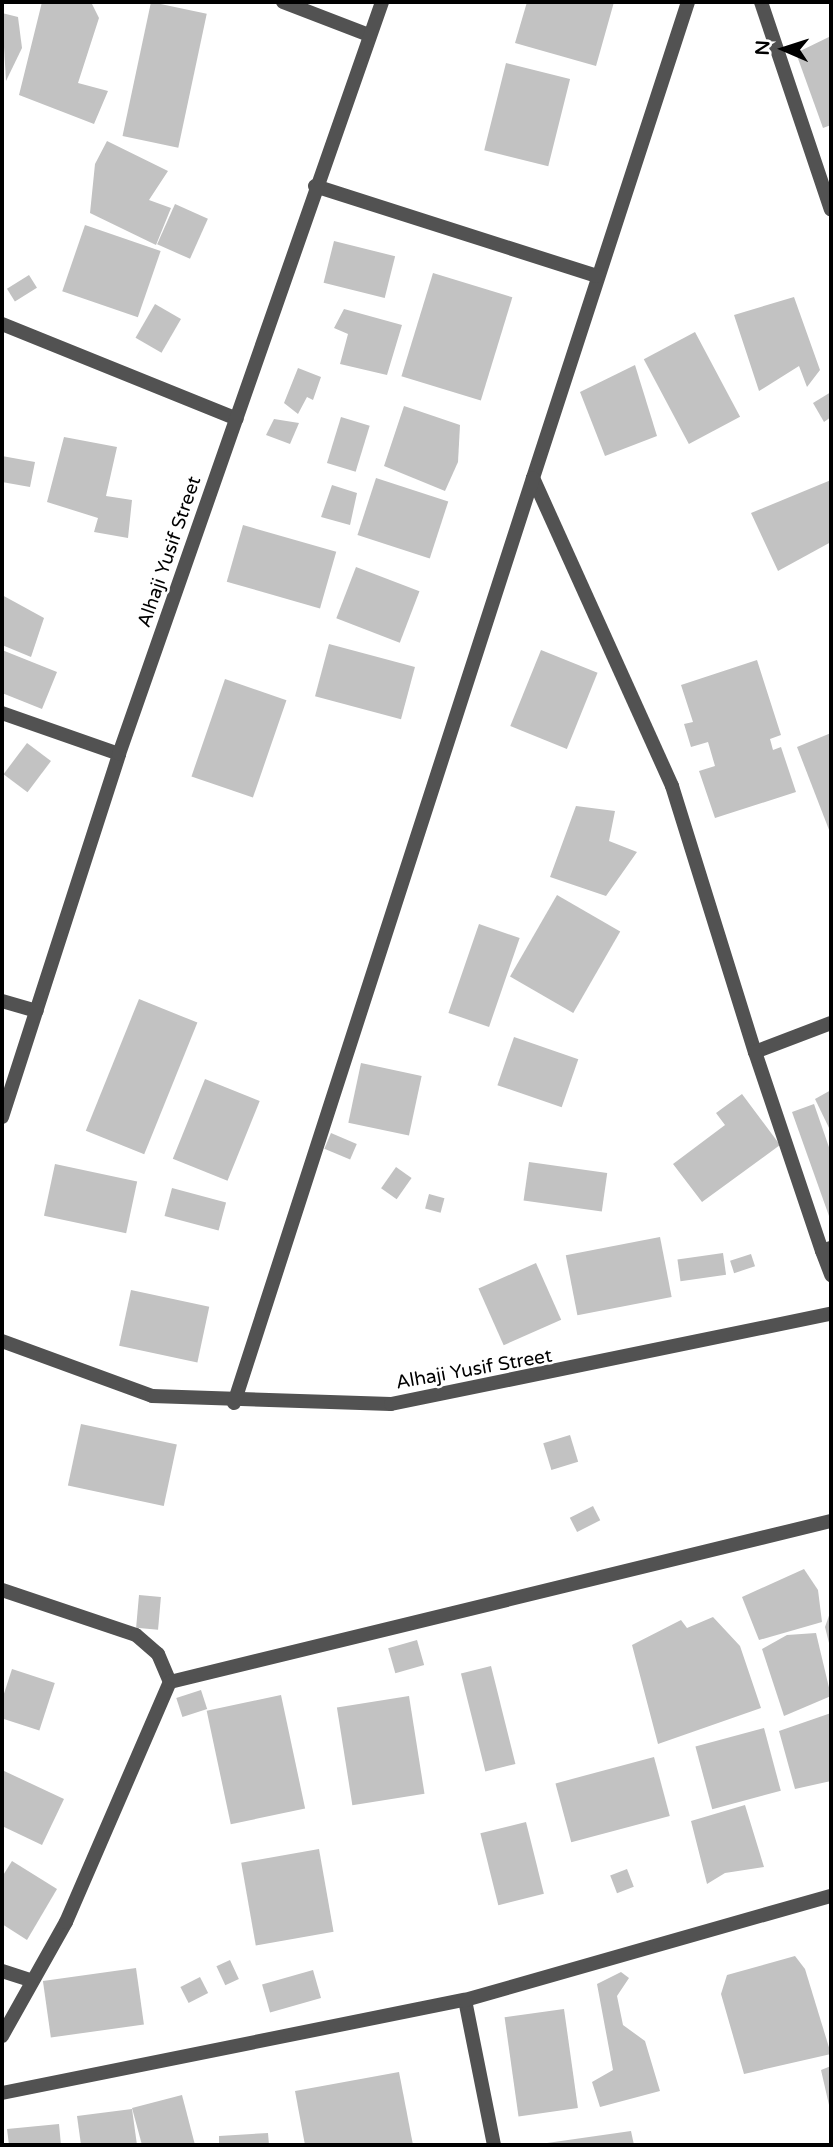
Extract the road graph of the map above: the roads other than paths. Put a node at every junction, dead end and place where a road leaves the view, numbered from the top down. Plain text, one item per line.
1 (283, 2) edge
2 (382, 2) edge
3 (688, 2) edge
4 (761, 2) edge
5 (369, 35) junction
6 (315, 186) junction
7 (831, 210) edge
8 (597, 276) junction
9 (2, 324) edge
10 (237, 419) junction
11 (533, 478) junction
12 (2, 713) edge
13 (119, 754) junction
14 (2, 1001) edge
15 (37, 1011) junction
16 (831, 1023) edge
17 (755, 1052) junction
18 (2, 1117) edge
19 (827, 1250) edge
20 (831, 1275) edge
21 (831, 1314) edge
22 (2, 1341) edge
23 (234, 1403) junction
24 (831, 1521) edge
25 (2, 1590) edge
26 (170, 1682) junction
27 (831, 1896) edge
28 (2, 1971) edge
29 (30, 1980) junction
30 (465, 2000) junction
31 (2, 2036) edge
32 (2, 2093) edge
33 (494, 2145) edge

1 - 5 street
2 - 5 street, Alhaji Yusif Street
3 - 8 street
4 - 7 street
5 - 6 street, Alhaji Yusif Street
6 - 8 street
6 - 10 street, Alhaji Yusif Street
8 - 11 street
9 - 10 street
10 - 13 street, Alhaji Yusif Street
11 - 17 street
11 - 23 street
12 - 13 street
13 - 15 street, Alhaji Yusif Street
14 - 15 street
15 - 18 street, Alhaji Yusif Street
16 - 17 street
17 - 19 street
19 - 20 street
21 - 23 street, Alhaji Yusif Street
22 - 23 street, Alhaji Yusif Street
24 - 26 street
25 - 26 street
26 - 29 street
27 - 30 street
28 - 29 street
29 - 31 street
30 - 32 street
30 - 33 street

